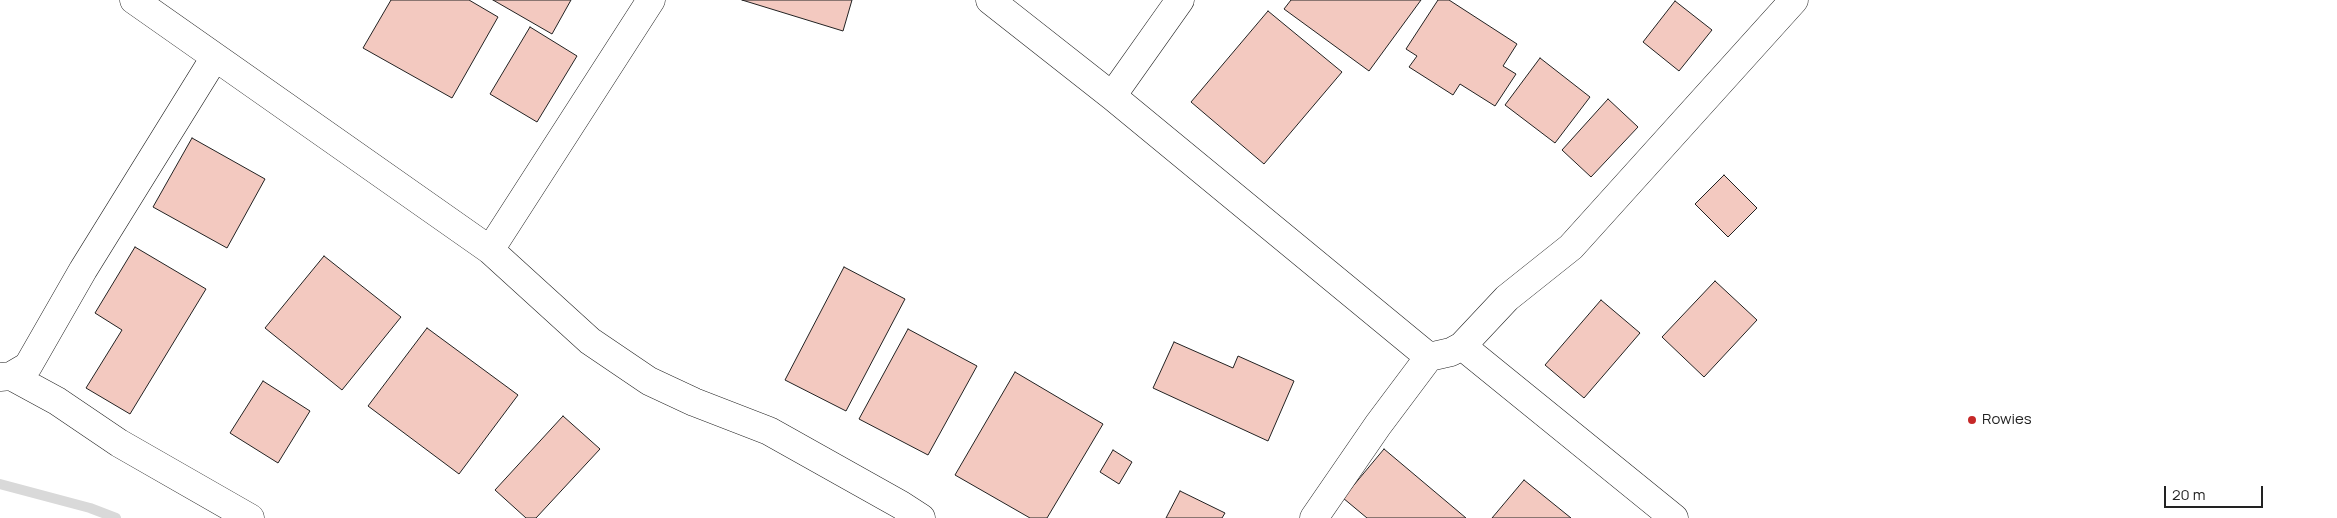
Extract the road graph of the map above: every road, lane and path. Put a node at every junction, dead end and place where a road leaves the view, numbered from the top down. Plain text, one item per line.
1 (134, 0) edge
2 (651, 0) edge
3 (990, 0) edge
4 (1180, 0) edge
5 (1794, 0) edge
6 (215, 57) junction
7 (1112, 96) junction
8 (490, 250) junction
9 (1462, 346) junction
10 (1429, 357) junction
11 (6, 376) edge
12 (250, 518) edge
13 (921, 518) edge
14 (1314, 518) edge
15 (1674, 518) edge

1 - 6 street
2 - 8 street
3 - 7 street
4 - 7 street
5 - 9 street
6 - 8 street
6 - 11 street
7 - 10 street
8 - 13 street
9 - 10 street
9 - 15 street
10 - 14 street
11 - 12 street

